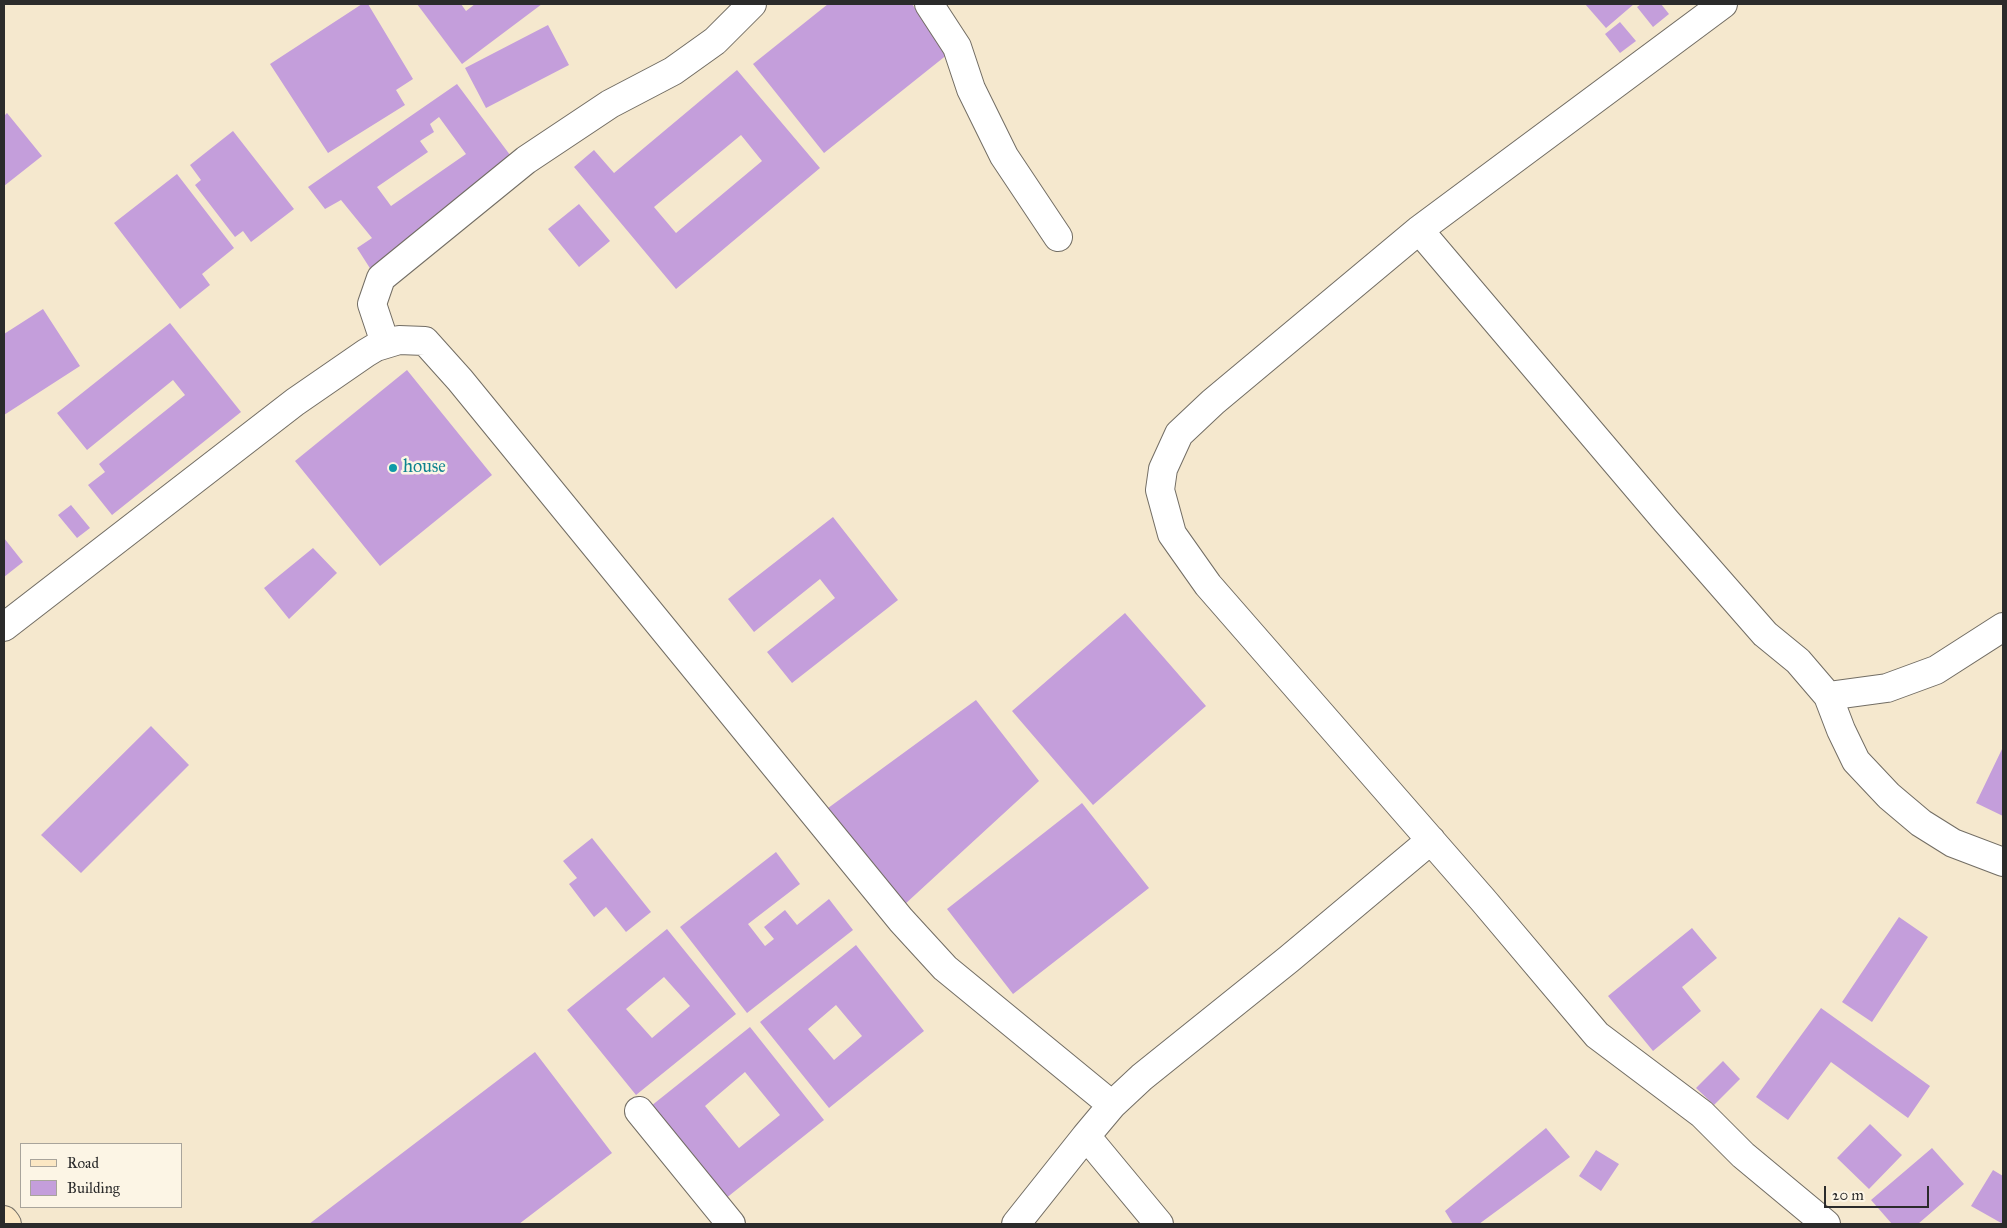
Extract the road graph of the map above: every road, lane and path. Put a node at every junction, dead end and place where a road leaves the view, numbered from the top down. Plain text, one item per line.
1 (752, 4) edge
2 (929, 4) edge
3 (1723, 4) edge
4 (1419, 230) junction
5 (1058, 237) dead end
6 (385, 343) junction
7 (2003, 627) edge
8 (4, 628) edge
9 (1828, 696) junction
10 (1431, 840) junction
11 (2003, 862) edge
12 (1112, 1105) junction
13 (639, 1111) dead end
14 (1086, 1136) junction
15 (4, 1220) edge
16 (7, 1224) edge
17 (731, 1224) edge
18 (1016, 1224) edge
19 (1159, 1224) edge
20 (1826, 1224) edge

1 - 6 street
2 - 5 street
3 - 4 street
4 - 9 street
4 - 10 street
6 - 8 street
6 - 12 street
7 - 9 street
9 - 11 street
10 - 12 street
10 - 20 street
12 - 14 street
13 - 17 street
14 - 18 street
14 - 19 street
15 - 16 main road

